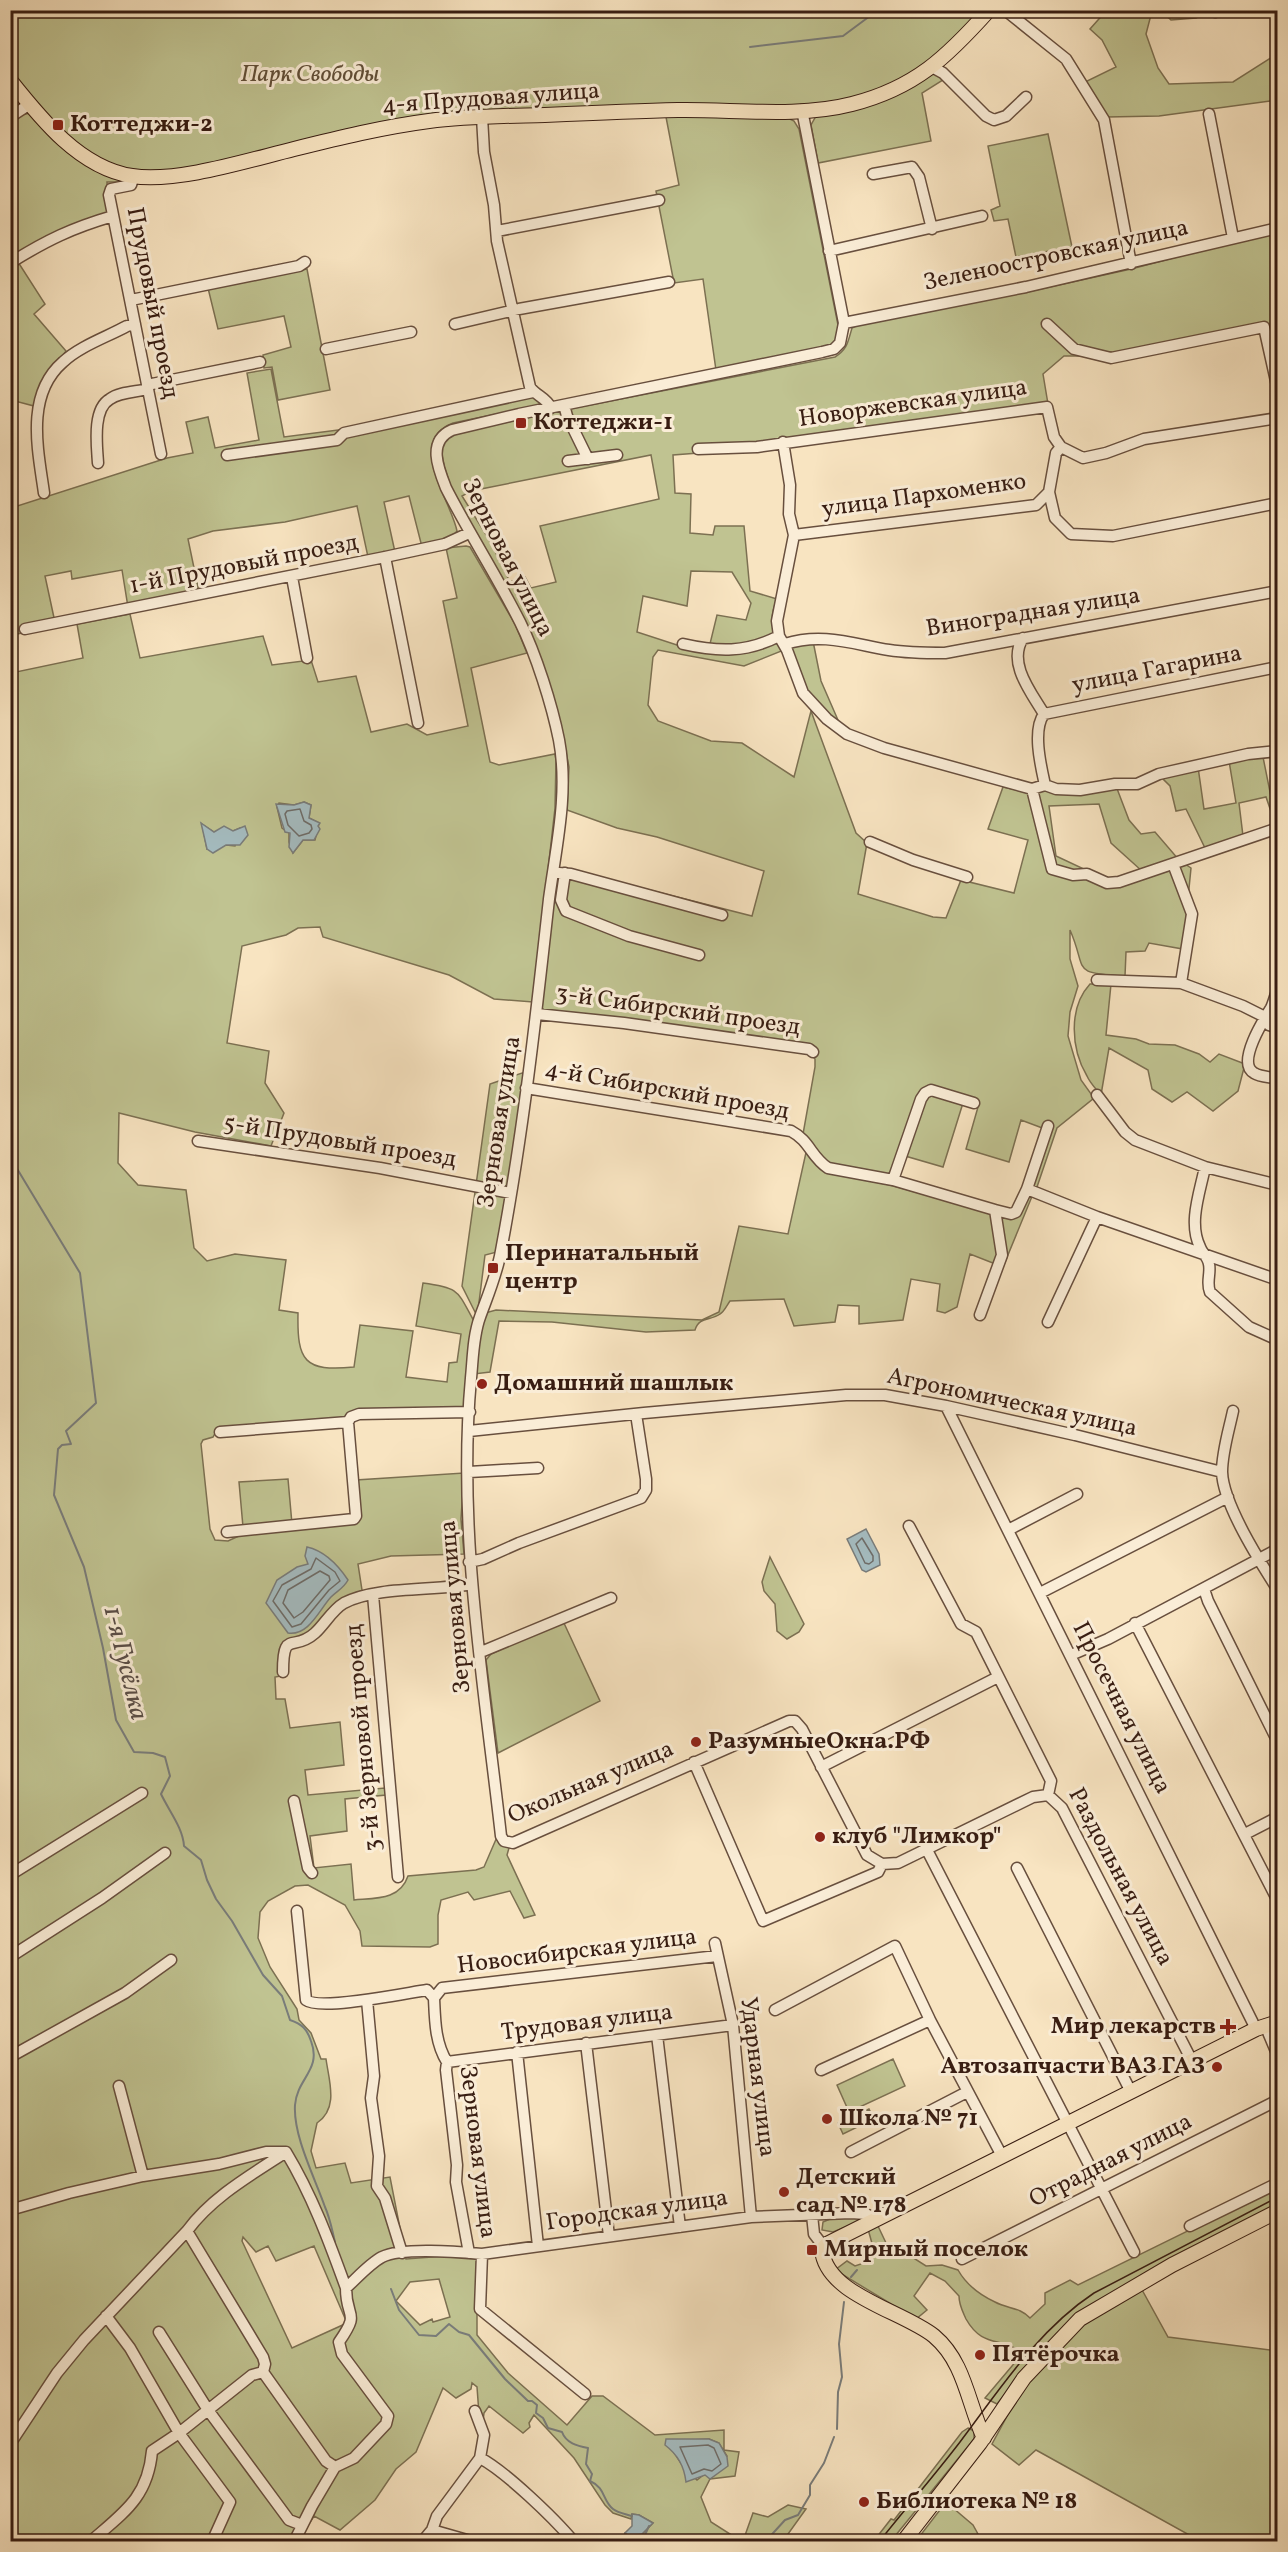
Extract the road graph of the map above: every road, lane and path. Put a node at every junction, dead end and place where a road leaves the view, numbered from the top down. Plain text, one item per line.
1 (989, 10) edge
2 (1005, 10) edge
3 (932, 68) junction
4 (10, 80) edge
5 (1026, 97) dead end
6 (30, 104) junction
7 (802, 110) junction
8 (1209, 114) dead end
9 (10, 117) edge
10 (482, 117) junction
11 (873, 174) dead end
12 (134, 176) junction
13 (660, 200) dead end
14 (113, 216) junction
15 (982, 216) dead end
16 (1278, 228) edge
17 (932, 229) junction
18 (497, 231) junction
19 (1233, 238) junction
20 (829, 251) junction
21 (305, 262) dead end
22 (10, 263) edge
23 (1131, 264) junction
24 (669, 282) dead end
25 (131, 300) junction
26 (512, 311) junction
27 (844, 323) junction
28 (135, 324) junction
29 (455, 324) dead end
30 (1047, 324) dead end
31 (411, 332) dead end
32 (326, 349) dead end
33 (260, 362) dead end
34 (147, 387) junction
35 (1278, 390) edge
36 (533, 392) junction
37 (564, 405) junction
38 (551, 408) junction
39 (1278, 418) edge
40 (783, 442) junction
41 (1061, 447) junction
42 (698, 449) dead end
43 (161, 454) dead end
44 (227, 455) dead end
45 (617, 455) dead end
46 (588, 459) junction
47 (567, 461) dead end
48 (98, 464) dead end
49 (1049, 492) junction
50 (44, 493) dead end
51 (1278, 503) edge
52 (469, 533) junction
53 (794, 535) junction
54 (385, 557) junction
55 (292, 578) junction
56 (1278, 591) edge
57 (25, 629) dead end
58 (1023, 638) junction
59 (782, 640) junction
60 (683, 644) dead end
61 (307, 658) dead end
62 (1278, 668) edge
63 (1044, 714) junction
64 (418, 723) dead end
65 (1278, 751) edge
66 (1045, 785) junction
67 (1032, 789) junction
68 (1278, 828) edge
69 (870, 842) dead end
70 (1173, 864) junction
71 (553, 872) junction
72 (565, 873) junction
73 (967, 877) dead end
74 (722, 915) dead end
75 (699, 955) dead end
76 (1097, 980) dead end
77 (1181, 983) junction
78 (1278, 989) edge
79 (537, 1014) junction
80 (1263, 1016) junction
81 (1278, 1028) edge
82 (813, 1052) dead end
83 (1278, 1079) edge
84 (526, 1088) junction
85 (1097, 1095) dead end
86 (974, 1103) dead end
87 (1048, 1126) dead end
88 (198, 1141) dead end
89 (1205, 1167) junction
90 (893, 1180) junction
91 (1278, 1185) edge
92 (1027, 1188) junction
93 (511, 1193) junction
94 (995, 1210) junction
95 (1097, 1217) junction
96 (1207, 1257) junction
97 (1278, 1280) edge
98 (980, 1315) dead end
99 (1048, 1322) dead end
100 (1278, 1340) edge
101 (946, 1406) junction
102 (1233, 1411) dead end
103 (470, 1412) junction
104 (636, 1414) junction
105 (348, 1422) junction
106 (469, 1431) junction
107 (220, 1432) dead end
108 (538, 1468) dead end
109 (469, 1472) junction
110 (1222, 1472) junction
111 (1077, 1494) dead end
112 (1228, 1497) junction
113 (909, 1526) dead end
114 (1008, 1530) junction
115 (227, 1532) dead end
116 (1278, 1549) edge
117 (1258, 1558) junction
118 (469, 1562) junction
119 (472, 1584) junction
120 (1204, 1589) junction
121 (1278, 1590) edge
122 (1040, 1593) junction
123 (373, 1595) junction
124 (611, 1598) dead end
125 (1136, 1623) junction
126 (481, 1652) junction
127 (1071, 1655) junction
128 (282, 1672) dead end
129 (998, 1677) junction
130 (1278, 1742) edge
131 (694, 1762) junction
132 (820, 1767) junction
133 (142, 1793) dead end
134 (1048, 1795) junction
135 (294, 1800) dead end
136 (1278, 1817) edge
137 (1245, 1834) junction
138 (504, 1841) joint
139 (927, 1850) junction
140 (165, 1853) dead end
141 (882, 1864) junction
142 (1017, 1868) dead end
143 (312, 1873) dead end
144 (10, 1875) edge
145 (398, 1877) dead end
146 (1278, 1901) edge
147 (297, 1911) dead end
148 (715, 1943) dead end
149 (717, 1956) junction
150 (10, 1957) edge
151 (171, 1960) dead end
152 (434, 1998) junction
153 (367, 2000) junction
154 (775, 2010) dead end
155 (930, 2020) junction
156 (733, 2025) junction
157 (1266, 2025) edge
158 (657, 2036) junction
159 (586, 2043) junction
160 (517, 2052) junction
161 (1278, 2056) edge
162 (10, 2057) edge
163 (1192, 2061) junction
164 (447, 2062) junction
165 (821, 2070) dead end
166 (120, 2086) dead end
167 (967, 2092) junction
168 (1131, 2092) junction
169 (1278, 2100) edge
170 (1068, 2124) junction
171 (286, 2152) junction
172 (851, 2152) dead end
173 (1002, 2156) junction
174 (143, 2176) junction
175 (1278, 2183) edge
176 (1102, 2190) junction
177 (10, 2210) edge
178 (1278, 2211) edge
179 (812, 2215) junction
180 (751, 2217) junction
181 (876, 2219) junction
182 (1190, 2226) dead end
183 (680, 2227) junction
184 (187, 2231) junction
185 (609, 2236) junction
186 (538, 2246) junction
187 (824, 2247) junction
188 (1134, 2252) dead end
189 (402, 2253) junction
190 (469, 2253) junction
191 (482, 2254) junction
192 (963, 2259) dead end
193 (346, 2288) junction
194 (106, 2316) junction
195 (159, 2332) dead end
196 (263, 2372) junction
197 (585, 2394) dead end
198 (972, 2402) junction
199 (1004, 2407) junction
200 (208, 2410) junction
201 (475, 2411) dead end
202 (179, 2433) junction
203 (984, 2438) junction
204 (10, 2444) edge
205 (480, 2458) junction
206 (335, 2467) junction
207 (302, 2525) junction
208 (432, 2530) junction
209 (90, 2541) edge
210 (212, 2541) edge
211 (294, 2541) edge
212 (422, 2541) edge
213 (474, 2541) edge
214 (574, 2541) edge
215 (903, 2541) edge

1 - 3 main road, 4-я Прудовая улица
2 - 23 street
3 - 5 street
3 - 7 main road, 4-я Прудовая улица
4 - 6 main road, 4-я Прудовая улица
6 - 9 street
6 - 12 main road, 4-я Прудовая улица
7 - 10 main road, 4-я Прудовая улица
7 - 20 street
8 - 19 street
10 - 12 main road, 4-я Прудовая улица
10 - 18 street
11 - 17 street
12 - 14 street, Прудовый проезд
13 - 18 street
14 - 22 street
14 - 25 street, Прудовый проезд
15 - 17 street
16 - 19 street, Зеленоостровская улица
17 - 20 street
18 - 26 street
19 - 23 street, Зеленоостровская улица
20 - 27 street
21 - 25 street
23 - 27 street, Зеленоостровская улица
24 - 26 street
25 - 28 street, Прудовый проезд
26 - 29 street
26 - 36 street
27 - 37 street
28 - 34 street, Прудовый проезд
28 - 50 street
30 - 35 street
31 - 32 street
33 - 34 street
34 - 43 street, Прудовый проезд
34 - 48 street
36 - 38 street
36 - 44 street
37 - 38 street
37 - 46 street
38 - 52 street, Зерновая улица
39 - 41 street
40 - 41 street, Новоржевская улица
40 - 42 street, Новоржевская улица
40 - 53 street
41 - 49 street
45 - 46 street
46 - 47 street
49 - 51 street, улица Пархоменко
49 - 53 street, улица Пархоменко
52 - 54 street, 1-й Прудовый проезд
52 - 71 street, Зерновая улица
53 - 59 street
54 - 55 street, 1-й Прудовый проезд
54 - 64 street
55 - 57 street, 1-й Прудовый проезд
55 - 61 street
56 - 58 street, Виноградная улица
58 - 59 street, Виноградная улица
58 - 63 street
59 - 60 street, Виноградная улица
59 - 67 street
62 - 63 street, улица Гагарина
63 - 66 street
65 - 66 street
66 - 67 street
67 - 70 street
68 - 70 street
69 - 73 street
70 - 77 street
71 - 72 street
71 - 79 street, Зерновая улица
72 - 74 street
72 - 75 street
76 - 77 street
77 - 80 street
78 - 80 street
79 - 82 street, 3-й Сибирский проезд
79 - 84 street, Зерновая улица
80 - 81 street
80 - 83 street
84 - 90 street, 4-й Сибирский проезд
84 - 93 street, Зерновая улица
85 - 89 street
86 - 90 street
87 - 92 street, 4-й Сибирский проезд
88 - 93 street, 5-й Прудовый проезд
89 - 91 street
89 - 96 street
90 - 94 street, 4-й Сибирский проезд
92 - 94 street, 4-й Сибирский проезд
92 - 95 street
93 - 103 street, Зерновая улица
94 - 98 street
95 - 96 street
95 - 99 street
96 - 97 street
96 - 100 street
101 - 104 street, Агрономическая улица
101 - 110 street, Агрономическая улица
101 - 114 street, Просечная улица
102 - 110 street
103 - 105 street
103 - 106 street, Зерновая улица
104 - 106 street, Агрономическая улица
104 - 118 street
105 - 107 street
105 - 115 street
106 - 109 street, Зерновая улица
108 - 109 street
109 - 118 street, Зерновая улица
110 - 112 street
111 - 114 street
112 - 117 street
112 - 122 street
113 - 129 street, Раздольная улица
114 - 122 street, Просечная улица
116 - 117 street
117 - 120 street
117 - 121 street
118 - 119 street, Зерновая улица
119 - 123 street
119 - 126 street, Зерновая улица
120 - 125 street
120 - 130 street
122 - 127 street, Просечная улица
123 - 128 street
123 - 145 street, 3-й Зерновой проезд
124 - 126 street
125 - 127 street
125 - 137 street
126 - 138 street, Зерновая улица
127 - 157 street, Просечная улица
129 - 132 street
129 - 134 street, Раздольная улица
131 - 132 street, Окольная улица
131 - 138 street, Окольная улица
131 - 141 street
132 - 141 street
133 - 144 street
134 - 139 street
134 - 163 street, Раздольная улица
135 - 143 street
136 - 137 street
137 - 146 street
139 - 141 street
139 - 170 street
140 - 150 street
142 - 168 street
147 - 153 street
148 - 149 street, Ударная улица
149 - 152 street, Новосибирская улица
149 - 156 street, Ударная улица
151 - 162 street
152 - 153 street
152 - 164 street, Зерновая улица
153 - 189 street
154 - 155 street
155 - 165 street
155 - 167 street
156 - 158 street, Трудовая улица
156 - 180 street, Ударная улица
157 - 161 street, Просечная улица
157 - 163 main road
158 - 159 street, Трудовая улица
158 - 183 street
159 - 160 street, Трудовая улица
159 - 185 street
160 - 164 street, Трудовая улица
160 - 186 street
163 - 168 main road
164 - 190 street, Зерновая улица
166 - 174 street
167 - 172 street
167 - 173 street
168 - 170 main road
169 - 176 street, Отрадная улица
170 - 173 main road
170 - 176 street
171 - 174 street
171 - 184 street
171 - 193 street
173 - 181 main road
174 - 177 street
175 - 182 street
176 - 188 street
176 - 192 street, Отрадная улица
178 - 199 main road
179 - 180 street, Городская улица
179 - 181 street, Городская улица
179 - 187 street
180 - 183 street, Городская улица
181 - 187 main road
183 - 185 street, Городская улица
184 - 194 street
184 - 196 street
185 - 186 street, Городская улица
186 - 191 street, Городская улица
187 - 198 main road
189 - 190 street, Городская улица
189 - 193 street, Городская улица
190 - 191 street, Городская улица
191 - 197 street
193 - 206 street
194 - 202 street
194 - 204 street
195 - 200 street
196 - 200 street
196 - 206 street
198 - 199 main road
198 - 203 main road
199 - 203 main road
200 - 202 street
200 - 207 street
201 - 205 street
202 - 209 street
202 - 210 street
203 - 215 main road
205 - 208 street
205 - 214 street
206 - 207 street
207 - 211 street
208 - 212 street
208 - 213 street

